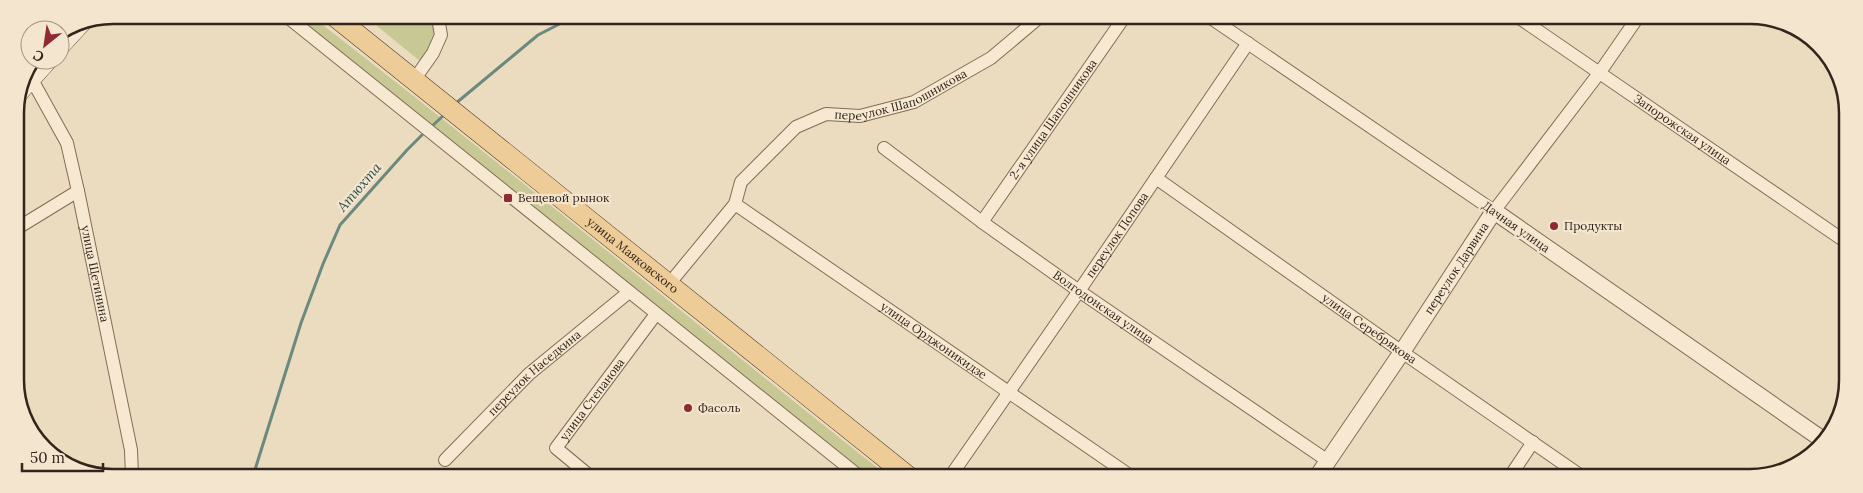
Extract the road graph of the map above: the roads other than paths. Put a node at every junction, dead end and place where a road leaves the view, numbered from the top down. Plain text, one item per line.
1 (296, 24) edge
2 (353, 24) edge
3 (439, 24) edge
4 (1032, 24) edge
5 (1119, 24) edge
6 (1220, 24) edge
7 (1528, 24) edge
8 (1633, 24) edge
9 (1248, 43) junction
10 (39, 70) edge
11 (1600, 72) junction
12 (31, 78) joint
13 (419, 84) junction
14 (884, 148) dead end
15 (1156, 178) junction
16 (78, 191) junction
17 (735, 204) junction
18 (1494, 211) junction
19 (982, 222) junction
20 (24, 224) edge
21 (1839, 237) edge
22 (669, 284) junction
23 (629, 292) junction
24 (1080, 292) junction
25 (656, 314) junction
26 (1402, 352) junction
27 (1009, 393) junction
28 (1818, 437) edge
29 (1533, 442) junction
30 (445, 460) dead end
31 (1328, 461) junction
32 (132, 469) edge
33 (581, 469) edge
34 (850, 469) edge
35 (899, 469) edge
36 (956, 469) edge
37 (1120, 469) edge
38 (1322, 469) edge
39 (1514, 469) edge
40 (1571, 469) edge

1 - 23 street
2 - 13 main road, улица Маяковского
3 - 13 street
4 - 17 street, переулок Шапошникова
5 - 19 street, 2-я улица Шапошникова
6 - 9 street, Дачная улица
7 - 11 street, Запорожская улица
8 - 11 street, переулок Дарвина
9 - 15 street, переулок Попова
9 - 18 street, Дачная улица
10 - 12 main road
11 - 18 street, переулок Дарвина
11 - 21 street, Запорожская улица
12 - 16 street, улица Щетинина
13 - 22 main road, улица Маяковского
14 - 19 street, Волгодонская улица
15 - 24 street, переулок Попова
15 - 26 street, улица Серебрякова
16 - 20 street
16 - 32 street, улица Щетинина
17 - 22 street, переулок Шапошникова
17 - 27 street, улица Орджоникидзе
18 - 26 street, переулок Дарвина
18 - 28 street, Дачная улица
19 - 24 street, Волгодонская улица
22 - 35 main road, улица Маяковского
23 - 25 street
23 - 30 street, переулок Наседкина
24 - 27 street, переулок Попова
24 - 31 street, Волгодонская улица
25 - 33 street, улица Степанова
25 - 34 street
26 - 29 street, улица Серебрякова
26 - 31 street, переулок Дарвина
27 - 36 street, переулок Попова
27 - 37 street, улица Орджоникидзе
29 - 39 street
29 - 40 street, улица Серебрякова
31 - 38 street, переулок Дарвина

